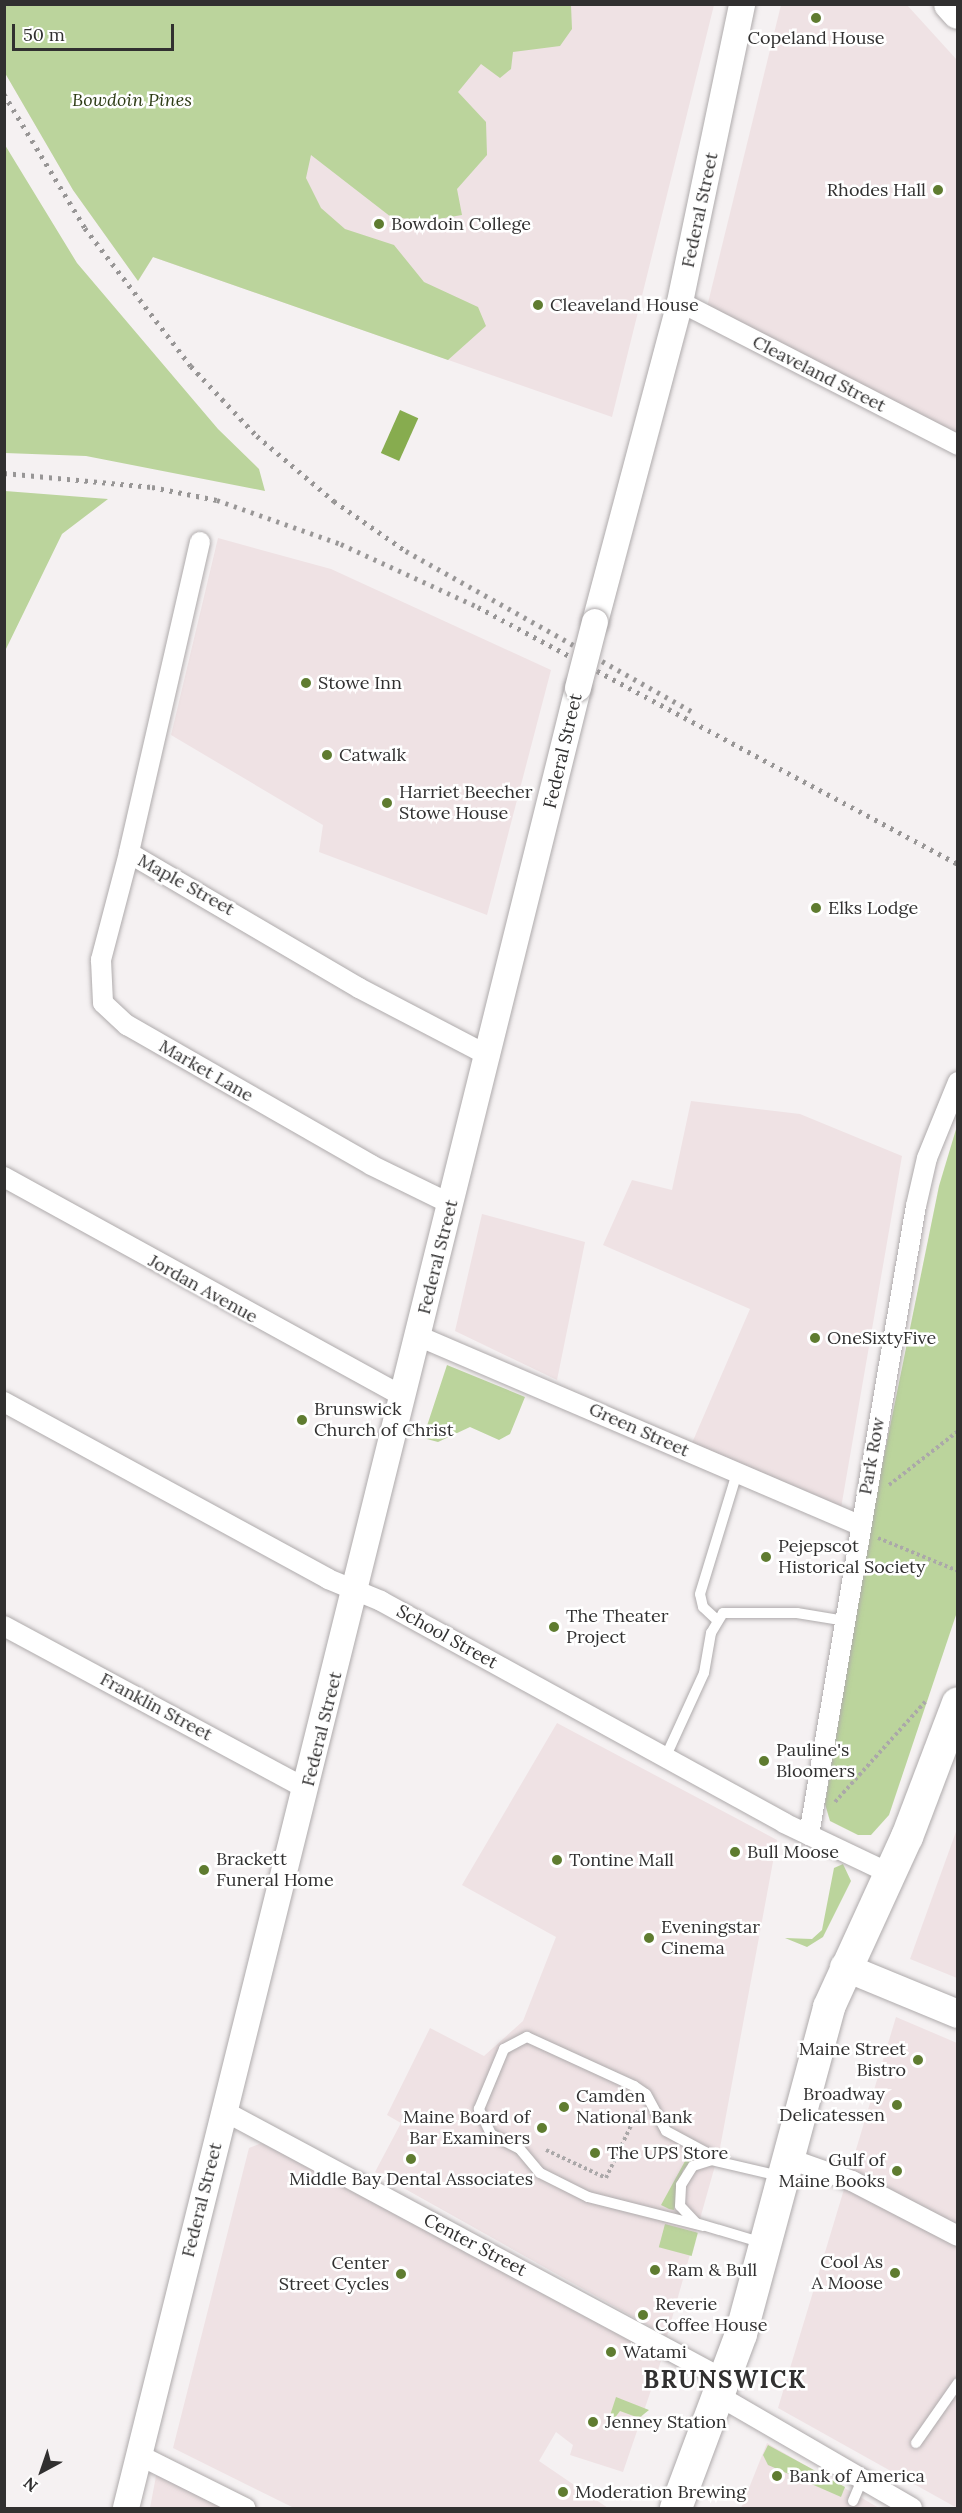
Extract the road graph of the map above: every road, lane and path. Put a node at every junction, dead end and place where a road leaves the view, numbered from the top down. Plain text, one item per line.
1 (742, 4) edge
2 (950, 4) edge
3 (957, 13) edge
4 (680, 302) junction
5 (957, 445) edge
6 (200, 542) dead end
7 (129, 853) junction
8 (489, 1056) junction
9 (957, 1082) edge
10 (4, 1177) edge
11 (451, 1204) junction
12 (418, 1336) junction
13 (405, 1396) junction
14 (4, 1402) edge
15 (957, 1431) edge
16 (737, 1473) junction
17 (888, 1485) dead end
18 (860, 1525) junction
19 (878, 1538) dead end
20 (957, 1571) edge
21 (358, 1590) junction
22 (717, 1620) junction
23 (846, 1621) junction
24 (4, 1626) edge
25 (925, 1702) dead end
26 (953, 1716) edge
27 (666, 1756) junction
28 (307, 1789) junction
29 (833, 1804) dead end
30 (809, 1835) junction
31 (890, 1873) junction
32 (844, 1967) junction
33 (957, 2014) edge
34 (642, 2109) dead end
35 (224, 2111) junction
36 (546, 2150) dead end
37 (722, 2161) junction
38 (785, 2168) junction
39 (703, 2226) junction
40 (957, 2236) edge
41 (766, 2244) junction
42 (957, 2383) edge
43 (722, 2388) junction
44 (916, 2443) dead end
45 (139, 2455) junction
46 (862, 2480) junction
47 (853, 2501) dead end
48 (126, 2508) edge
49 (245, 2508) edge
50 (676, 2508) edge
51 (912, 2508) edge

1 - 4 street, Federal Street
2 - 3 main road
4 - 5 street, Cleaveland Street
4 - 8 street, Federal Street, bridge
6 - 7 street, Maple Street
7 - 8 street, Maple Street
7 - 11 street, Market Lane
8 - 11 street, Federal Street
9 - 18 street, Park Row
10 - 13 street, Jordan Avenue
11 - 12 street, Federal Street
12 - 13 street, Federal Street
12 - 16 street, Green Street
13 - 21 street, Federal Street
14 - 21 street, School Street
15 - 17 path
16 - 18 street, Green Street
16 - 22 lane
18 - 23 street, Park Row
19 - 20 path
21 - 27 street, School Street
21 - 28 street, Federal Street
22 - 23 lane
22 - 27 lane
23 - 30 street, Park Row
24 - 28 street, Franklin Street
25 - 29 path
26 - 31 main road
27 - 30 street, School Street
28 - 35 street, Federal Street
30 - 31 street, School Street
31 - 32 main road
32 - 33 main road
32 - 38 main road
34 - 36 path
35 - 43 street, Center Street
35 - 45 street, Federal Street
37 - 38 lane
37 - 39 lane
37 - 39 lane
38 - 40 street
38 - 41 main road
39 - 41 lane
41 - 43 main road
42 - 44 lane
43 - 46 street, Center Street
43 - 50 main road
45 - 48 street, Federal Street
45 - 49 street
46 - 47 lane
46 - 51 street, Center Street

